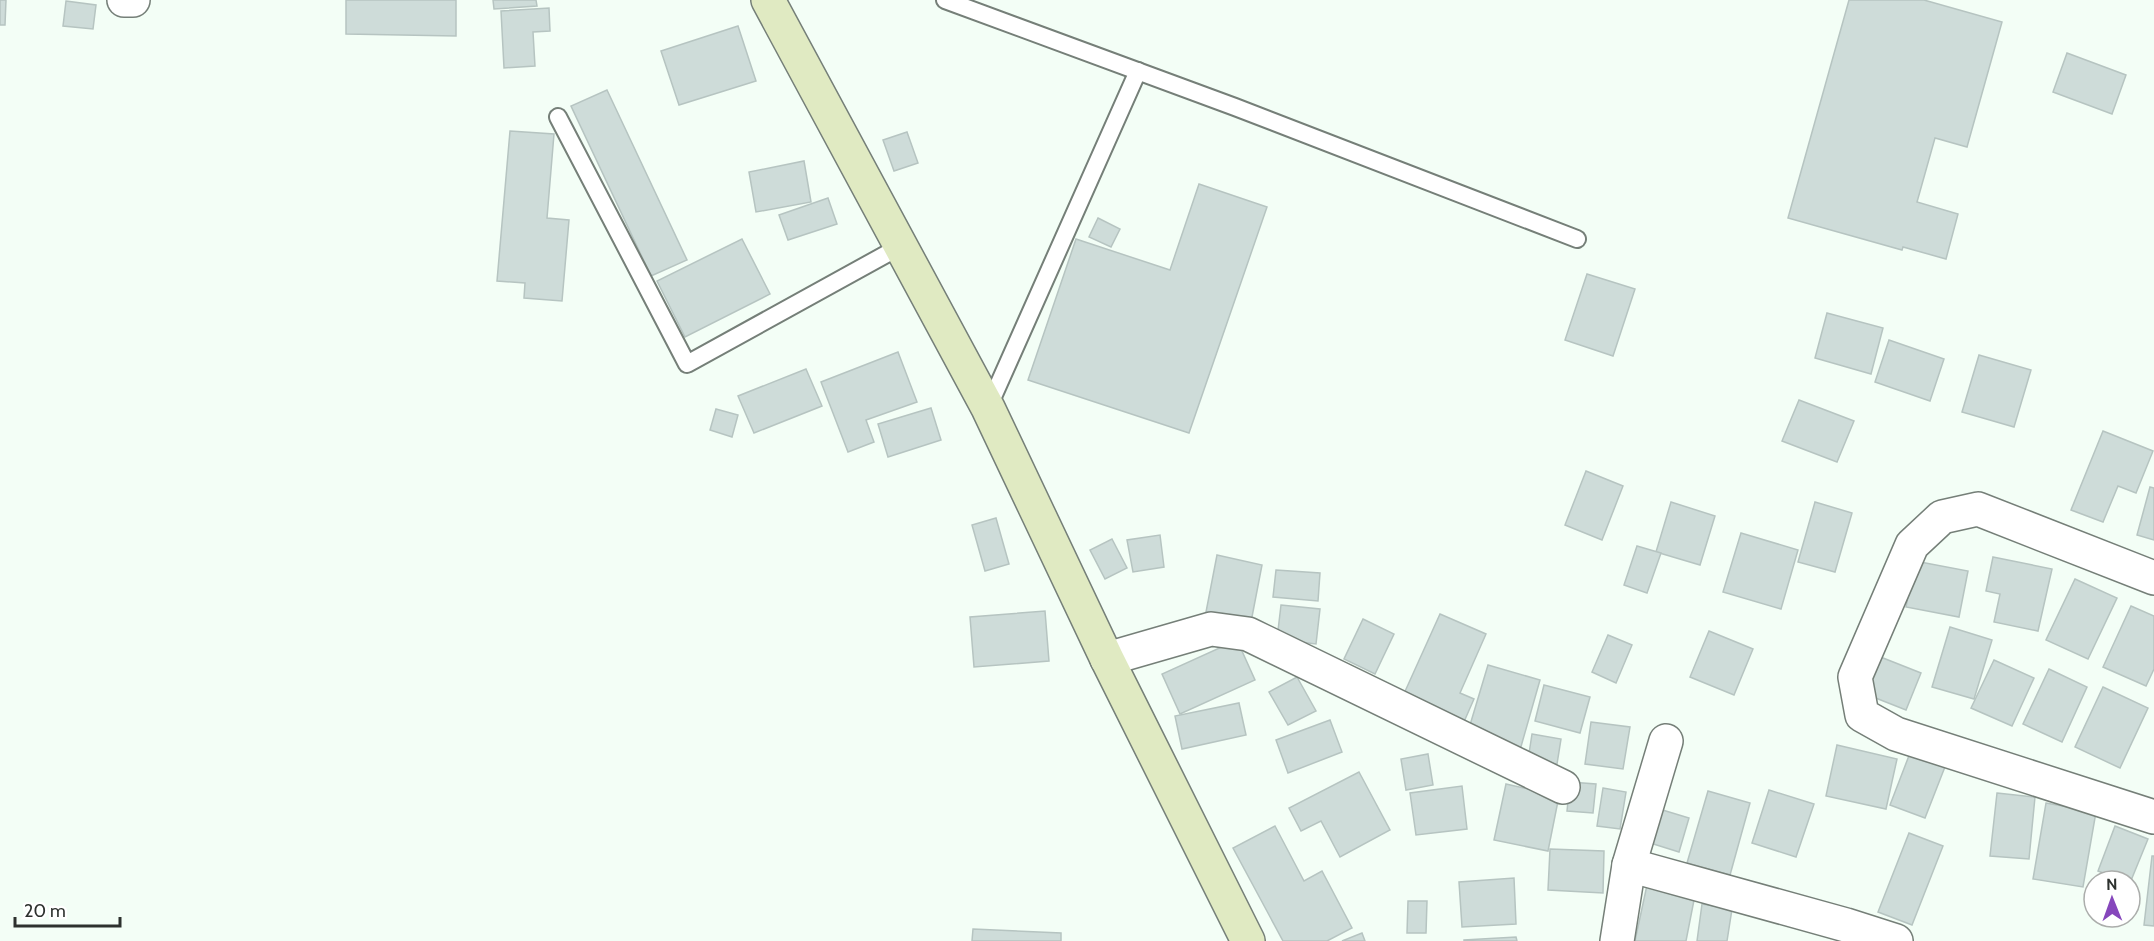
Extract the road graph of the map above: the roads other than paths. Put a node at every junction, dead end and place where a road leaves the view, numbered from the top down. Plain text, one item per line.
1 (124, 0) edge
2 (133, 0) edge
3 (768, 0) edge
4 (945, 0) edge
5 (1138, 71) junction
6 (558, 117) dead end
7 (1577, 239) dead end
8 (901, 246) junction
9 (988, 408) junction
10 (2154, 578) edge
11 (1107, 659) junction
12 (1666, 741) dead end
13 (1563, 787) dead end
14 (2154, 818) edge
15 (1629, 865) junction
16 (1248, 941) edge
17 (1617, 941) edge
18 (1896, 941) edge

1 - 2 street
3 - 8 main road
4 - 5 lane
5 - 7 lane
5 - 9 lane
6 - 8 lane
8 - 9 main road
9 - 11 main road
10 - 14 street
11 - 13 street
11 - 16 main road
12 - 15 street
15 - 17 street
15 - 18 street

